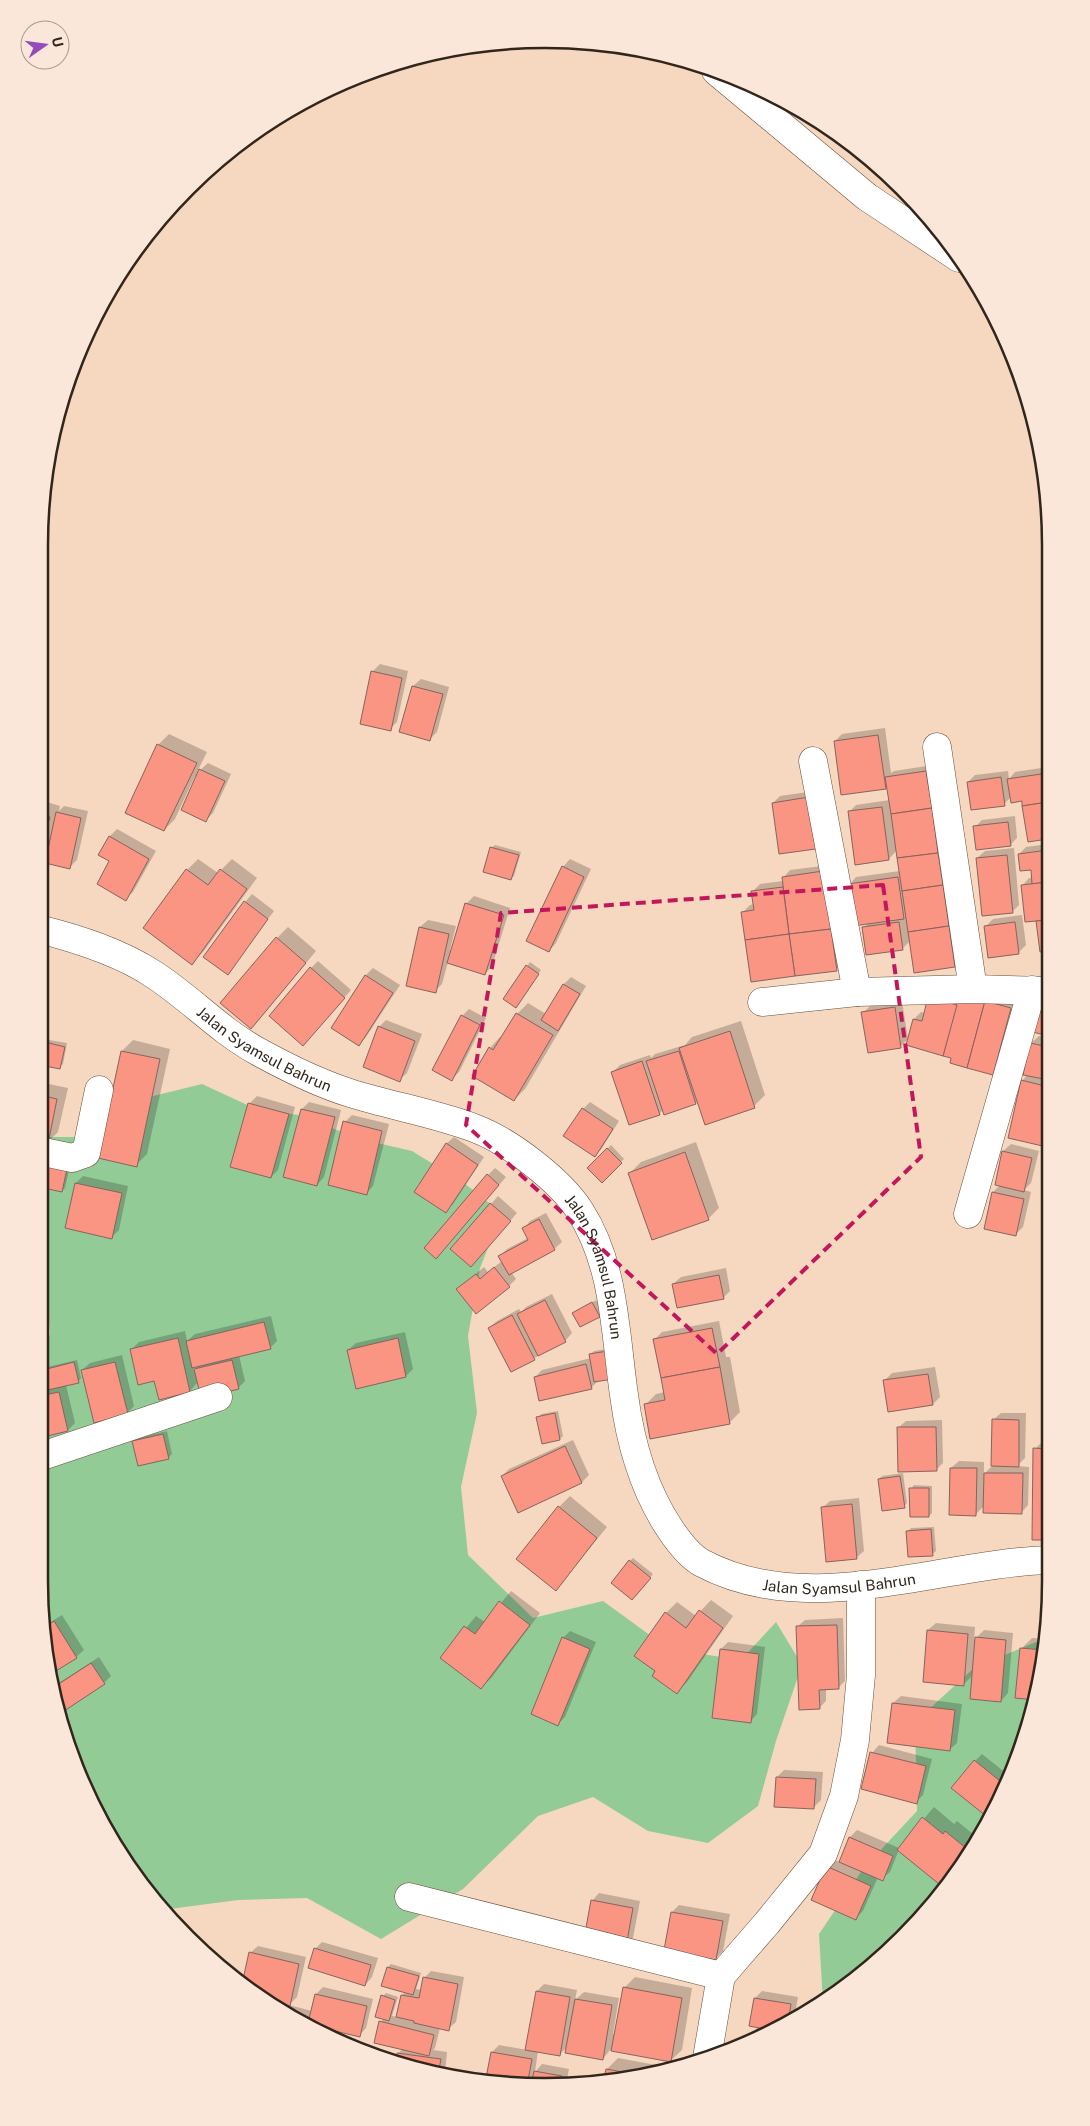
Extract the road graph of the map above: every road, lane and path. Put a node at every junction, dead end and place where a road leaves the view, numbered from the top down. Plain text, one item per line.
1 (731, 84) edge
2 (944, 248) edge
3 (936, 747) dead end
4 (814, 761) dead end
5 (48, 932) edge
6 (973, 989) junction
7 (1040, 990) edge
8 (857, 992) junction
9 (762, 1002) dead end
10 (100, 1090) dead end
11 (48, 1153) edge
12 (968, 1214) dead end
13 (218, 1397) dead end
14 (48, 1453) edge
15 (1042, 1561) edge
16 (861, 1585) junction
17 (410, 1897) dead end
18 (720, 1976) junction
19 (708, 2051) edge

1 - 2 street
3 - 6 street
4 - 8 street
5 - 16 street, Jalan Syamsul Bahrun
6 - 7 street
6 - 8 street
7 - 12 street
8 - 9 street
10 - 11 street
13 - 14 street
15 - 16 street, Jalan Syamsul Bahrun
16 - 18 street
17 - 18 street
18 - 19 street

